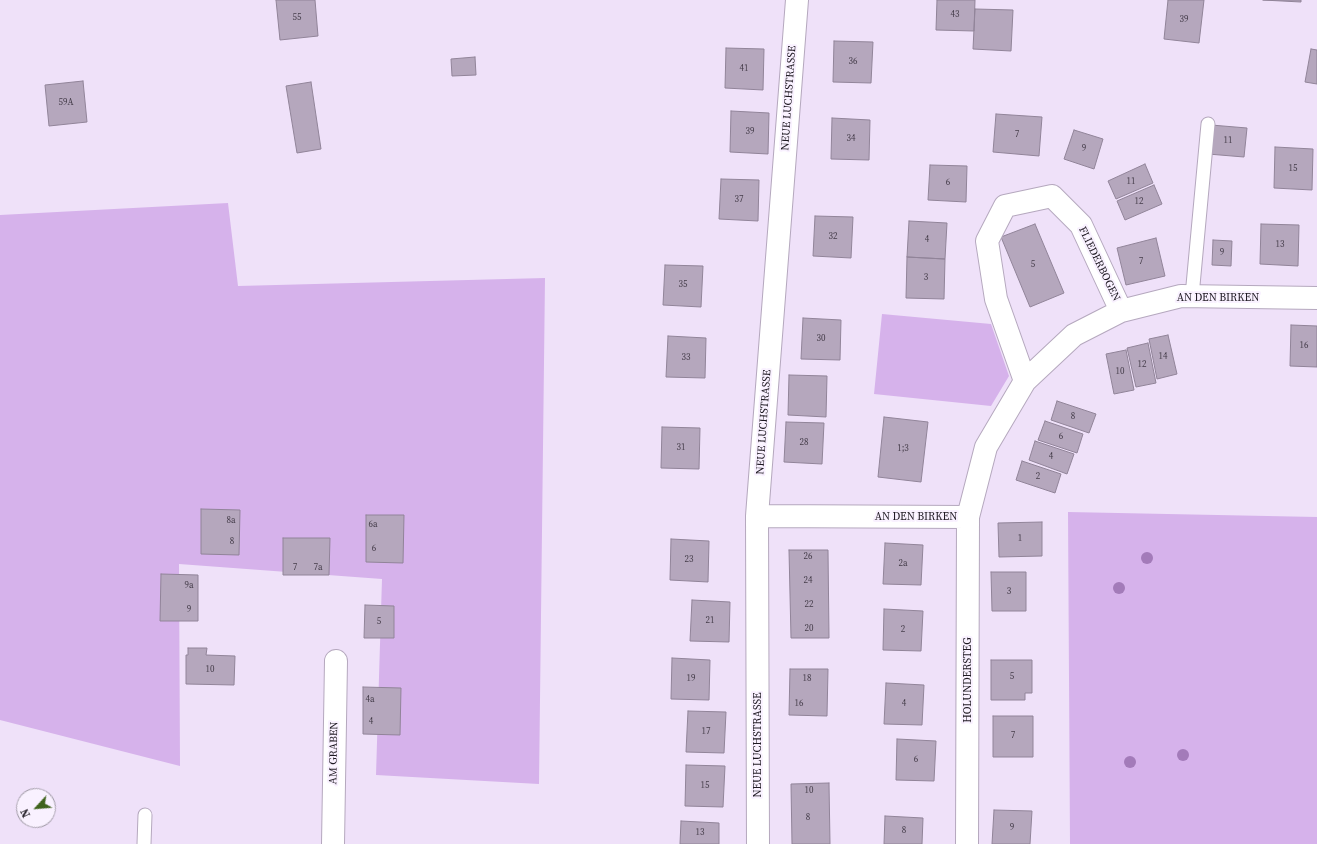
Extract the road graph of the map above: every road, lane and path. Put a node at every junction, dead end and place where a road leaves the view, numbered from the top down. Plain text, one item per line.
1 (797, 0) edge
2 (1208, 124) dead end
3 (1192, 296) junction
4 (1317, 298) edge
5 (1121, 311) junction
6 (1025, 381) junction
7 (757, 516) junction
8 (968, 517) junction
9 (336, 661) dead end
10 (145, 815) dead end
11 (144, 844) edge
12 (333, 844) edge
13 (758, 844) edge
14 (967, 844) edge

1 - 7 street, NEUE LUCHSTRASSE
2 - 3 lane
3 - 4 street, AN DEN BIRKEN
3 - 5 street, AN DEN BIRKEN
5 - 6 street, AN DEN BIRKEN
5 - 6 street, FLIEDERBOGEN
6 - 8 street, AN DEN BIRKEN
7 - 8 street, AN DEN BIRKEN
7 - 13 street, NEUE LUCHSTRASSE
8 - 14 street, HOLUNDERSTEG
9 - 12 street, AM GRABEN
10 - 11 lane

